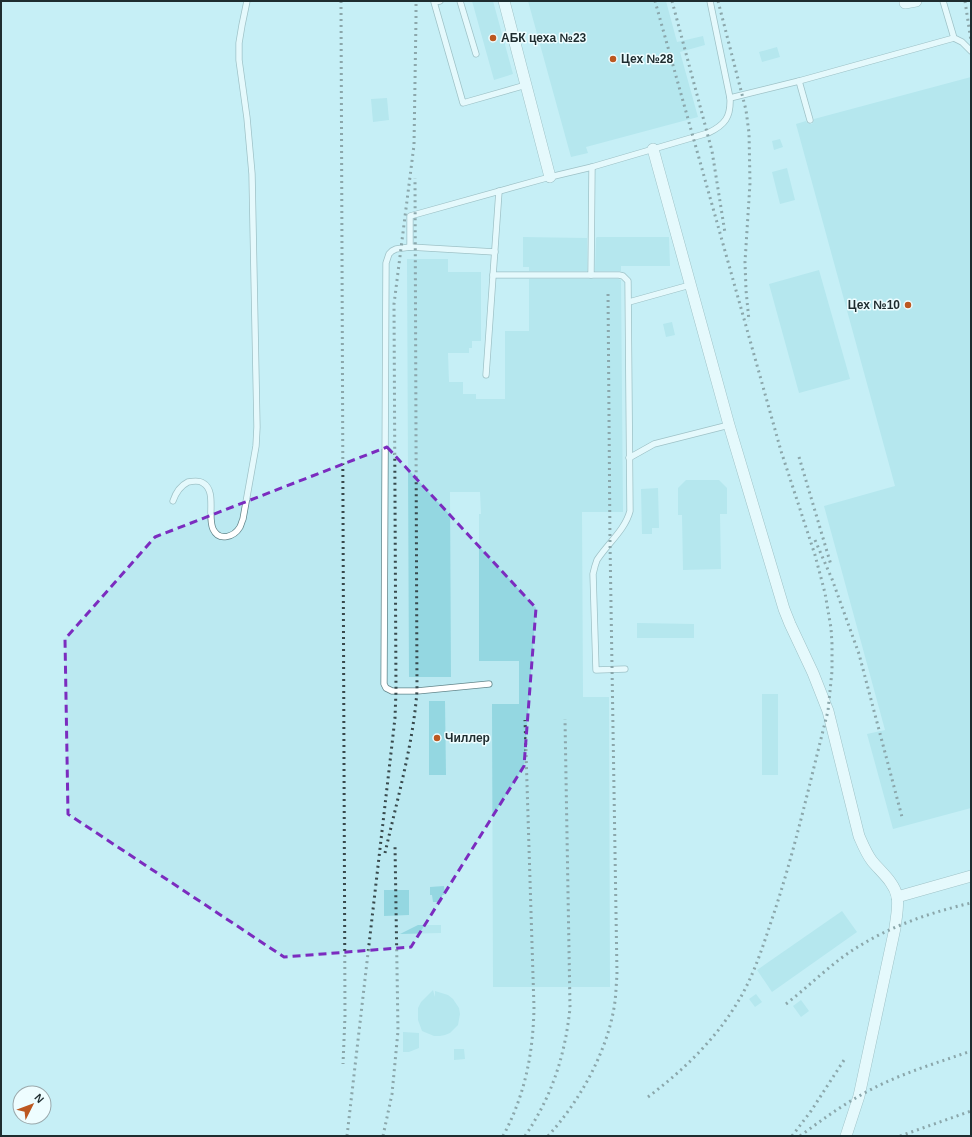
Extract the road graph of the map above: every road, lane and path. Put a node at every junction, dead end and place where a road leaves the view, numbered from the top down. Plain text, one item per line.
1 (247, 1) edge
2 (440, 1) edge
3 (460, 1) edge
4 (504, 1) edge
5 (710, 1) edge
6 (916, 1) edge
7 (943, 1) edge
8 (905, 3) dead end
9 (954, 38) junction
10 (971, 51) edge
11 (476, 54) dead end
12 (799, 81) junction
13 (526, 85) junction
14 (730, 98) junction
15 (810, 120) dead end
16 (653, 149) junction
17 (592, 167) junction
18 (550, 177) junction
19 (499, 191) junction
20 (410, 247) junction
21 (495, 252) junction
22 (493, 275) junction
23 (591, 275) junction
24 (690, 285) junction
25 (629, 302) junction
26 (486, 375) dead end
27 (729, 425) junction
28 (629, 458) junction
29 (173, 500) dead end
30 (625, 669) dead end
31 (489, 684) dead end
32 (971, 876) edge
33 (897, 897) junction
34 (846, 1136) edge

1 - 29 lane
2 - 13 lane
3 - 11 lane
4 - 13 street
5 - 14 lane
6 - 8 street
7 - 9 lane
9 - 10 lane
9 - 12 lane
12 - 14 lane
12 - 15 lane
13 - 18 street
14 - 16 lane
16 - 17 lane
16 - 24 street
17 - 18 lane
17 - 23 lane
18 - 19 lane
19 - 20 lane
19 - 21 lane
20 - 21 lane
20 - 31 lane
21 - 22 lane
22 - 23 lane
22 - 26 lane
23 - 25 lane
24 - 25 lane
24 - 27 street
25 - 28 lane
27 - 28 lane
27 - 33 street
28 - 30 lane
32 - 33 street
33 - 34 street

